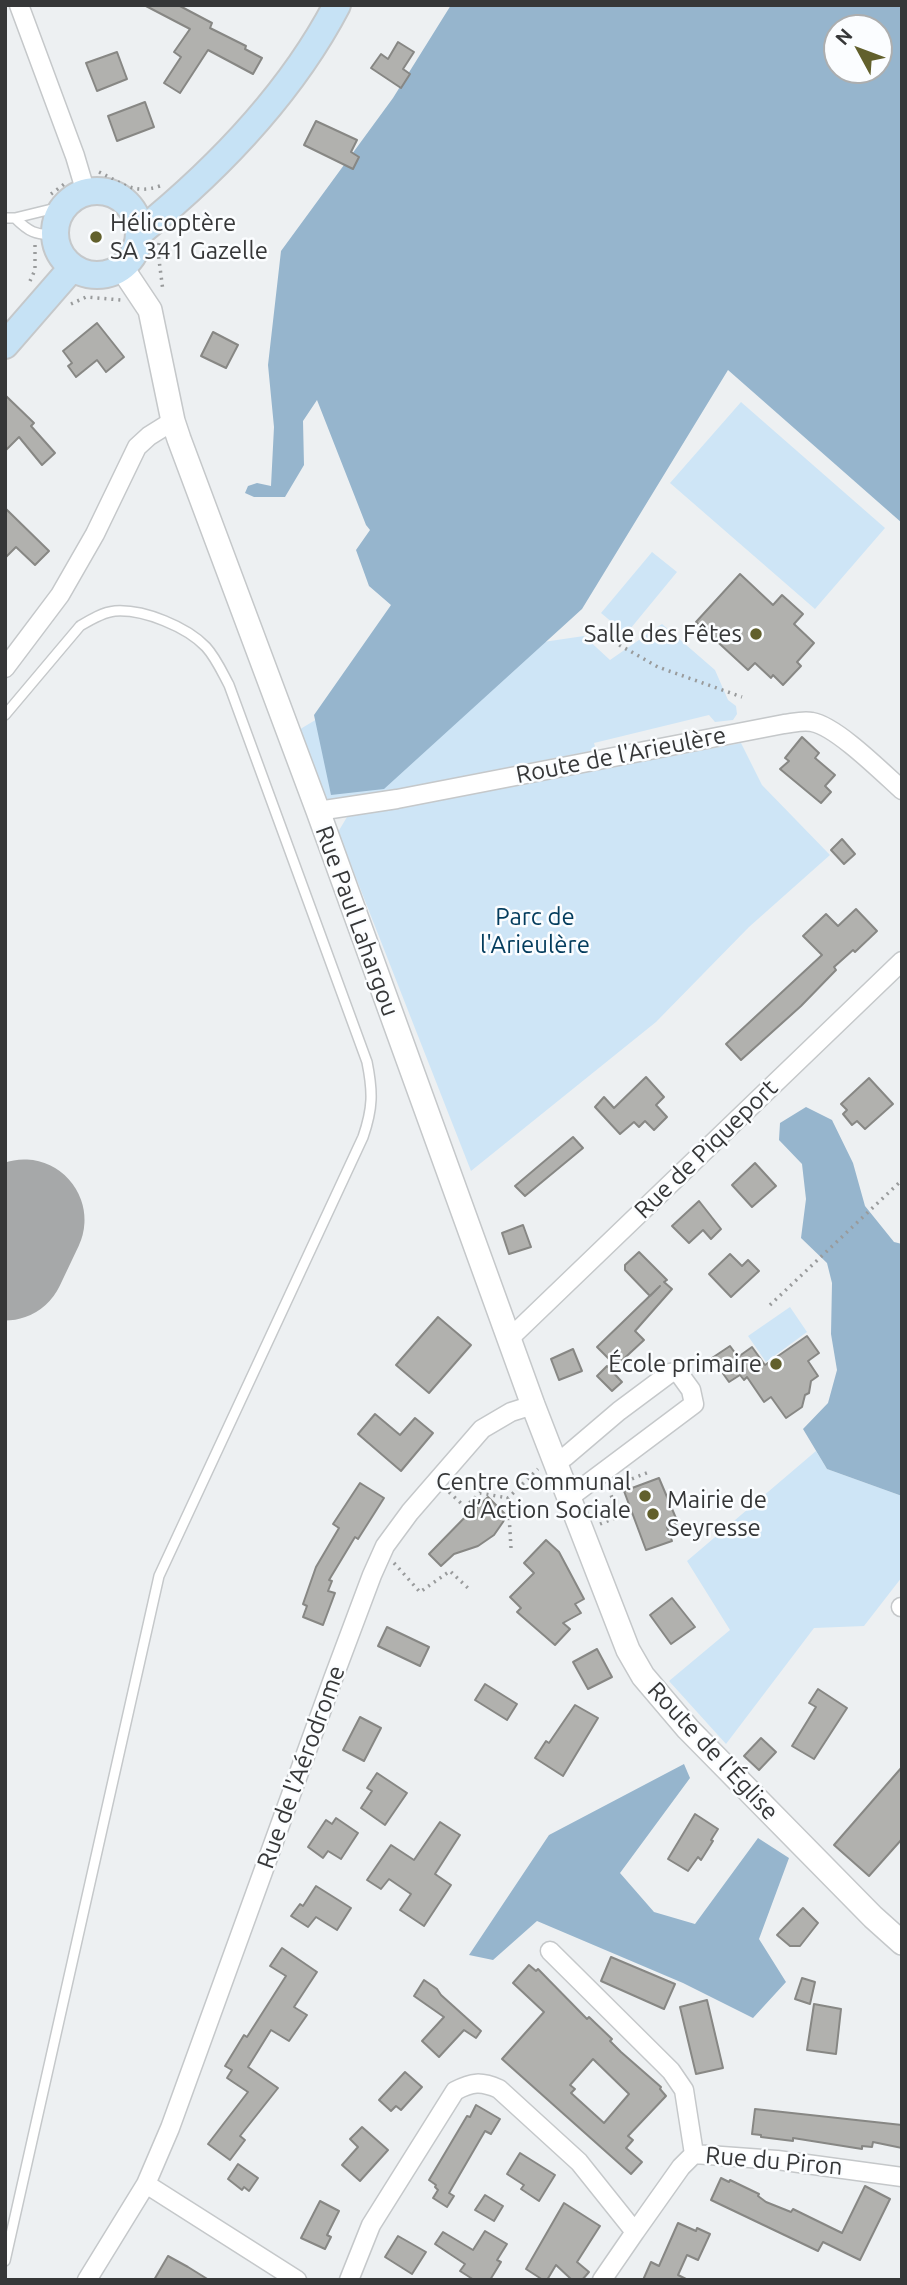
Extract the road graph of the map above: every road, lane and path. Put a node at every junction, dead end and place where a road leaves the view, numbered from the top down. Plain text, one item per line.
1 (19, 5) edge
2 (337, 5) edge
3 (219, 160) junction
4 (168, 183) dead end
5 (71, 191) junction
6 (130, 206) junction
7 (10, 218) edge
8 (45, 233) junction
9 (149, 237) junction
10 (72, 268) junction
11 (122, 268) junction
12 (29, 282) dead end
13 (163, 292) dead end
14 (69, 306) dead end
15 (125, 310) dead end
16 (5, 345) edge
17 (176, 430) junction
18 (607, 638) dead end
19 (5, 668) edge
20 (742, 697) dead end
21 (5, 715) edge
22 (902, 790) edge
23 (318, 811) junction
24 (902, 961) edge
25 (902, 1180) edge
26 (770, 1305) dead end
27 (510, 1338) junction
28 (533, 1405) junction
29 (555, 1459) junction
30 (570, 1497) junction
31 (508, 1498) junction
32 (464, 1507) dead end
33 (510, 1548) dead end
34 (383, 1551) junction
35 (470, 1590) dead end
36 (902, 1943) edge
37 (550, 1951) dead end
38 (694, 2154) junction
39 (902, 2177) edge
40 (146, 2184) junction
41 (635, 2232) junction
42 (5, 2261) edge
43 (87, 2280) edge
44 (297, 2280) edge
45 (349, 2280) edge
46 (602, 2280) edge

1 - 5 street
2 - 3 main road
3 - 6 main road
3 - 9 main road
4 - 5 path
5 - 5 path
5 - 6 main road
5 - 7 lane
5 - 8 main road
6 - 9 main road
7 - 8 lane
8 - 10 main road
8 - 12 path
9 - 11 main road
9 - 13 path
10 - 11 main road
10 - 16 main road
11 - 17 street, Rue Paul Lahargou
14 - 15 path
17 - 19 street
17 - 23 street, Rue Paul Lahargou
18 - 20 path
21 - 42 lane
22 - 23 street, Route de l'Arieulère
23 - 27 street, Rue Paul Lahargou
24 - 27 street, Rue de Piqueport
25 - 26 path
27 - 28 street, Rue Paul Lahargou
28 - 29 street, Route de l'Église
28 - 34 street, Rue de l'Aérodrome
29 - 30 street, Route de l'Église
29 - 30 street
29 - 31 path
30 - 36 street, Route de l'Église
31 - 32 path
31 - 33 path
34 - 35 path
34 - 40 street, Rue de l'Aérodrome
37 - 38 street, Rue du Piron
38 - 39 street, Rue du Piron
38 - 41 street
40 - 43 street, Rue de l'Aérodrome
40 - 44 street
41 - 45 street
41 - 46 street

